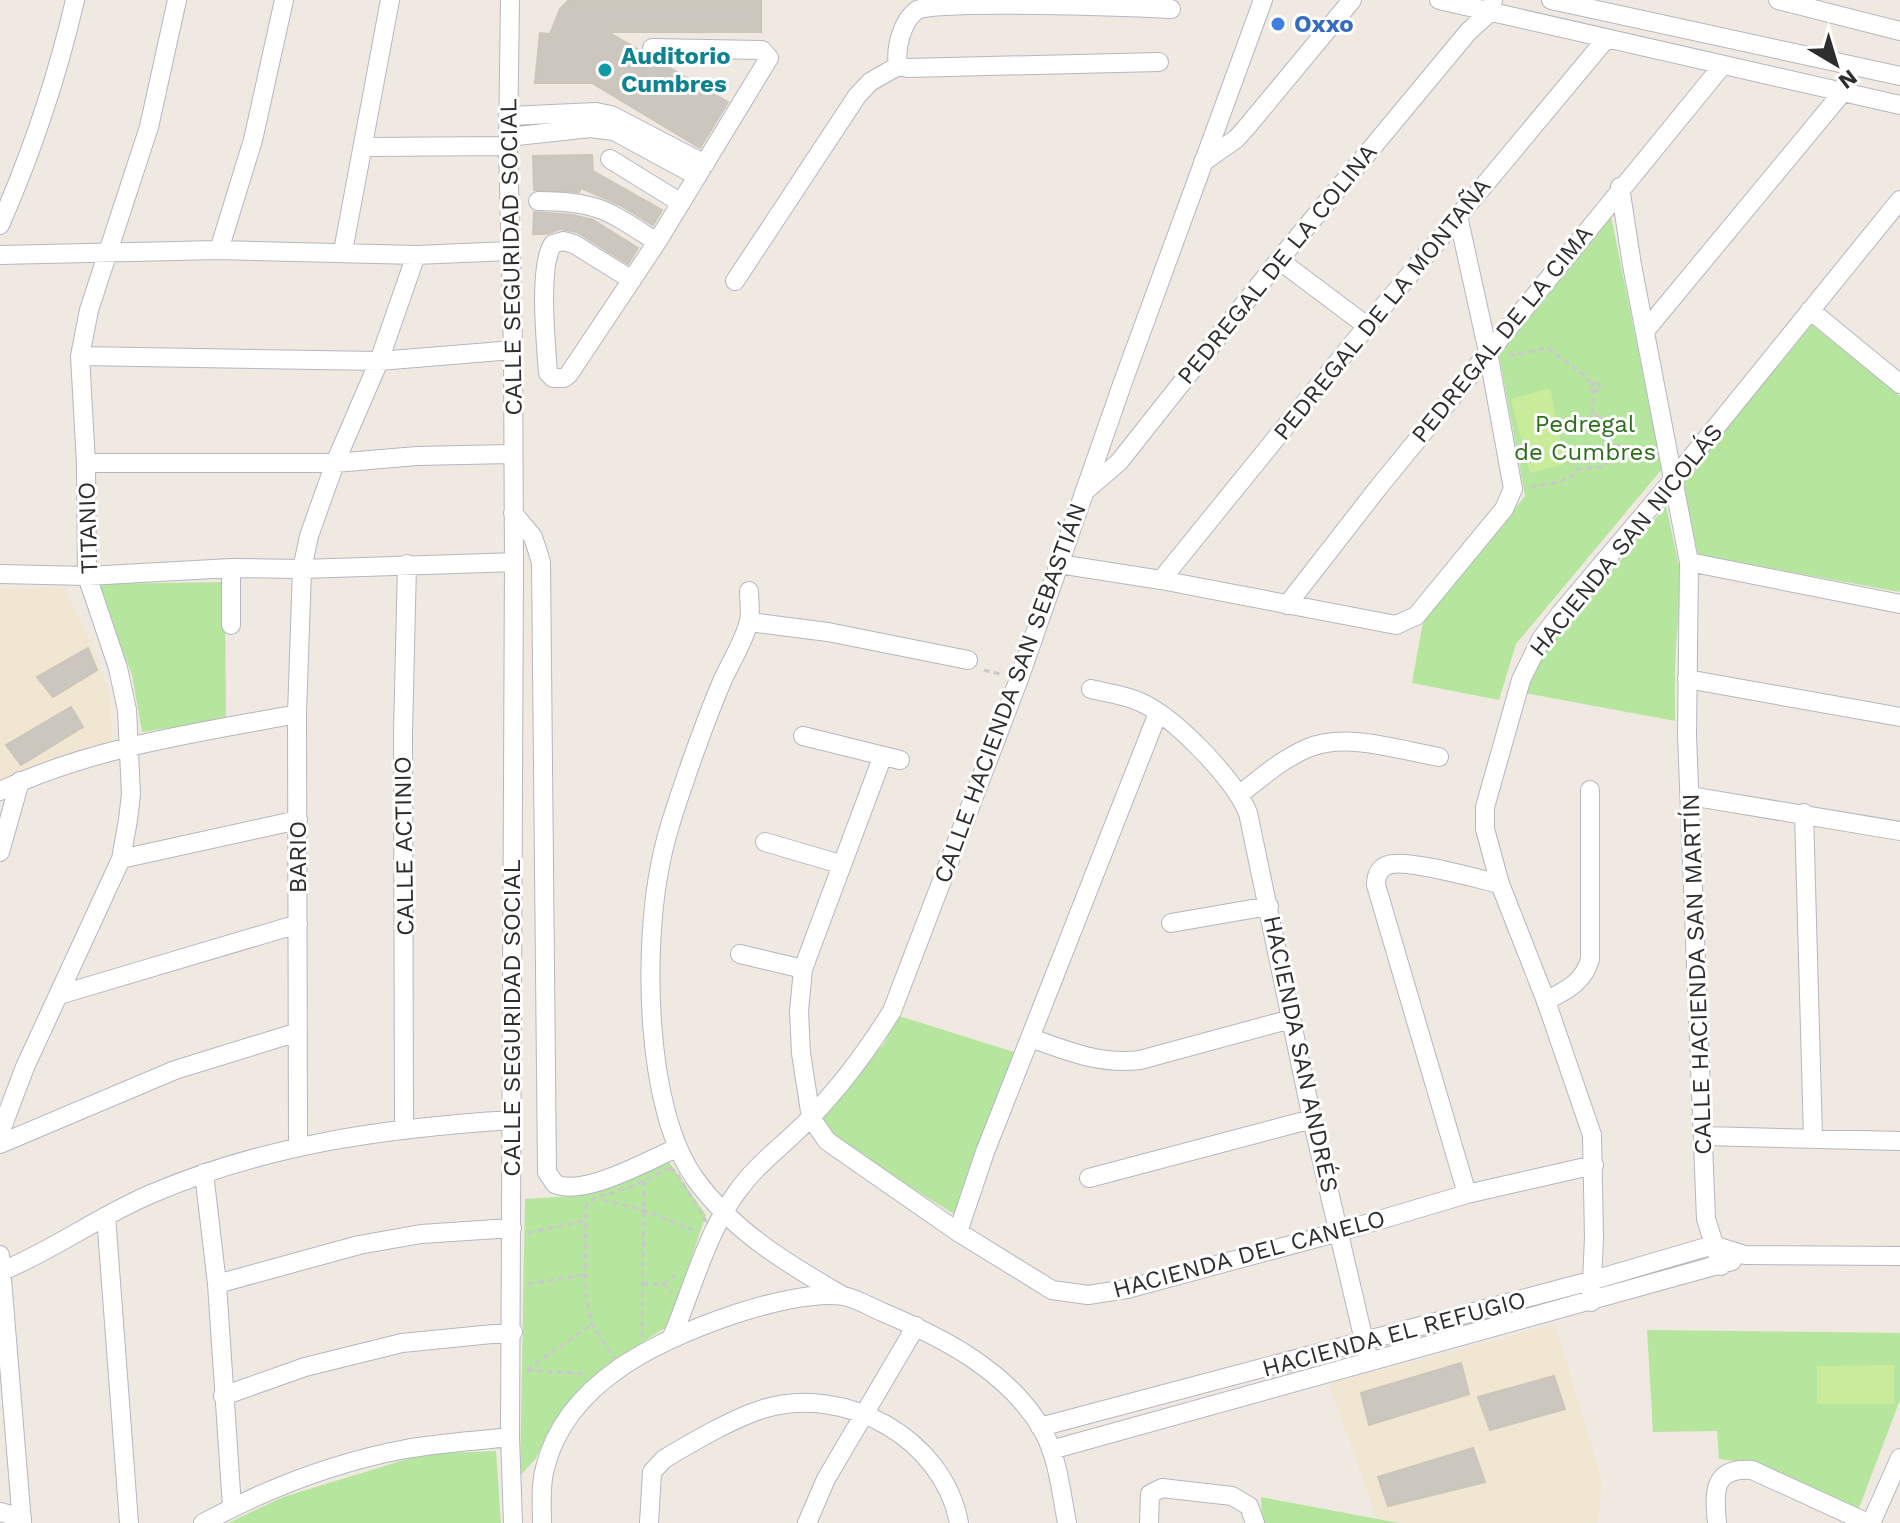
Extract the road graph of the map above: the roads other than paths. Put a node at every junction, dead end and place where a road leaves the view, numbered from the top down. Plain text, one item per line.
1 (75, 0) edge
2 (177, 0) edge
3 (284, 0) edge
4 (390, 0) edge
5 (510, 0) edge
6 (1263, 0) edge
7 (1352, 0) edge
8 (1439, 0) edge
9 (1778, 0) edge
10 (1026, 1) edge
11 (1560, 1) edge
12 (1482, 5) edge
13 (1171, 9) dead end
14 (1900, 31) edge
15 (1606, 39) junction
16 (652, 48) dead end
17 (1159, 62) dead end
18 (898, 66) junction
19 (1722, 66) junction
20 (1900, 76) edge
21 (1842, 93) junction
22 (1900, 105) edge
23 (508, 116) junction
24 (508, 142) junction
25 (363, 147) junction
26 (610, 159) dead end
27 (1203, 162) junction
28 (701, 170) junction
29 (1620, 187) junction
30 (1900, 200) edge
31 (538, 201) dead end
32 (681, 203) junction
33 (1458, 216) junction
34 (0, 225) edge
35 (657, 242) junction
36 (219, 250) junction
37 (343, 251) junction
38 (509, 251) junction
39 (108, 254) junction
40 (0, 255) edge
41 (416, 255) junction
42 (1279, 260) junction
43 (632, 280) junction
44 (735, 281) dead end
45 (1810, 310) junction
46 (1367, 326) junction
47 (1645, 331) junction
48 (513, 350) junction
49 (1488, 352) junction
50 (80, 356) junction
51 (379, 361) junction
52 (1900, 384) edge
53 (513, 454) junction
54 (86, 463) junction
55 (335, 463) junction
56 (1673, 480) junction
57 (1084, 492) junction
58 (513, 513) junction
59 (514, 562) junction
60 (1689, 562) junction
61 (407, 564) junction
62 (1059, 564) junction
63 (231, 568) junction
64 (302, 569) junction
65 (0, 574) edge
66 (87, 576) junction
67 (1161, 580) junction
68 (749, 591) dead end
69 (1900, 604) edge
70 (1287, 605) junction
71 (749, 622) junction
72 (231, 625) dead end
73 (968, 660) road end
74 (1687, 679) junction
75 (1091, 689) dead end
76 (1158, 713) junction
77 (297, 714) junction
78 (1900, 717) edge
79 (803, 736) dead end
80 (130, 746) junction
81 (1439, 757) dead end
82 (20, 781) junction
83 (1590, 790) dead end
84 (0, 791) edge
85 (1240, 794) junction
86 (1690, 796) junction
87 (1804, 813) junction
88 (298, 820) junction
89 (1900, 831) edge
90 (765, 842) dead end
91 (0, 852) edge
92 (121, 859) junction
93 (840, 864) junction
94 (1500, 884) junction
95 (1269, 906) junction
96 (1171, 923) dead end
97 (298, 924) junction
98 (740, 954) dead end
99 (803, 969) junction
100 (59, 995) junction
101 (1546, 1001) junction
102 (1291, 1019) junction
103 (298, 1032) junction
104 (1031, 1038) junction
105 (811, 1118) junction
106 (1312, 1119) junction
107 (512, 1120) junction
108 (404, 1128) junction
109 (0, 1133) edge
110 (1704, 1136) junction
111 (1813, 1138) junction
112 (1900, 1141) edge
113 (0, 1144) edge
114 (298, 1146) junction
115 (677, 1148) junction
116 (1594, 1165) junction
117 (204, 1173) junction
118 (1089, 1178) dead end
119 (1467, 1194) junction
120 (724, 1213) junction
121 (106, 1216) junction
122 (512, 1232) junction
123 (958, 1232) junction
124 (1339, 1232) junction
125 (1713, 1245) junction
126 (1745, 1255) junction
127 (1900, 1256) edge
128 (1, 1266) edge
129 (1721, 1266) junction
130 (1590, 1281) junction
131 (217, 1284) junction
132 (843, 1296) junction
133 (1591, 1302) junction
134 (916, 1326) junction
135 (513, 1332) junction
136 (672, 1337) junction
137 (1364, 1342) junction
138 (1369, 1362) junction
139 (223, 1396) junction
140 (7, 1402) edge
141 (865, 1414) junction
142 (1040, 1427) junction
143 (510, 1437) junction
144 (1051, 1450) junction
145 (1900, 1458) edge
146 (232, 1507) junction
147 (0, 1512) edge
148 (22, 1521) edge
149 (129, 1523) edge
150 (203, 1523) edge
151 (513, 1523) edge
152 (542, 1523) edge
153 (649, 1523) edge
154 (807, 1523) edge
155 (959, 1523) edge
156 (1067, 1523) edge
157 (1149, 1523) edge
158 (1255, 1523) edge
159 (1717, 1523) edge
160 (1869, 1523) edge

1 - 34 street
2 - 39 street, TITANIO
3 - 36 street
4 - 25 street
5 - 23 street, CALLE SEGURIDAD SOCIAL
6 - 27 street, CALLE HACIENDA SAN SEBASTIÁN
7 - 27 street
8 - 12 street
9 - 14 street
10 - 13 street
10 - 18 street
11 - 20 street
12 - 15 street
12 - 42 street, PEDREGAL DE LA COLINA
15 - 19 street
15 - 33 street, PEDREGAL DE LA MONTAÑA
16 - 28 street
17 - 18 street
18 - 44 street
19 - 21 street
19 - 29 street, PEDREGAL DE LA CIMA
21 - 22 street
21 - 47 street
23 - 24 street, CALLE SEGURIDAD SOCIAL
23 - 28 street
24 - 25 street
24 - 28 street
24 - 38 street, CALLE SEGURIDAD SOCIAL
25 - 37 street
26 - 32 street
27 - 57 street, CALLE HACIENDA SAN SEBASTIÁN
28 - 32 street
29 - 47 street, CALLE HACIENDA SAN MARTÍN
29 - 49 street, PEDREGAL DE LA CIMA
30 - 45 street, HACIENDA SAN NICOLÁS
31 - 35 street
32 - 35 street
33 - 46 street, PEDREGAL DE LA MONTAÑA
33 - 49 street
35 - 43 street
36 - 37 street
36 - 39 street
37 - 41 street
38 - 41 street
38 - 48 street, CALLE SEGURIDAD SOCIAL
39 - 40 street
39 - 50 street, TITANIO
41 - 51 street, BARIO
42 - 46 street
42 - 57 street, PEDREGAL DE LA COLINA
43 - 43 street
45 - 52 street
45 - 56 street, HACIENDA SAN NICOLÁS
46 - 67 street, PEDREGAL DE LA MONTAÑA
47 - 56 street, CALLE HACIENDA SAN MARTÍN
48 - 51 street
48 - 53 street, CALLE SEGURIDAD SOCIAL
49 - 70 street, PEDREGAL DE LA CIMA
49 - 70 street
50 - 51 street
50 - 54 street, TITANIO
51 - 55 street, BARIO
53 - 55 street
53 - 58 street, CALLE SEGURIDAD SOCIAL
54 - 55 street
54 - 66 street, TITANIO
55 - 64 street, BARIO
56 - 60 street, CALLE HACIENDA SAN MARTÍN
56 - 94 street, HACIENDA SAN NICOLÁS
57 - 62 street, CALLE HACIENDA SAN SEBASTIÁN
58 - 59 street, CALLE SEGURIDAD SOCIAL
58 - 115 street, CALLE SEGURIDAD SOCIAL
59 - 61 street
59 - 107 street, CALLE SEGURIDAD SOCIAL
60 - 69 street
60 - 74 street, CALLE HACIENDA SAN MARTÍN
61 - 64 street
61 - 108 street, CALLE ACTINIO
62 - 67 street
62 - 105 street, CALLE HACIENDA SAN SEBASTIÁN
63 - 64 street
63 - 66 street
63 - 72 street
64 - 77 street, BARIO
65 - 66 street
66 - 80 street, TITANIO
67 - 70 street
68 - 71 street
71 - 73 street
71 - 115 street
74 - 78 street
74 - 86 street, CALLE HACIENDA SAN MARTÍN
75 - 76 street
76 - 85 street
76 - 104 street
77 - 80 street
77 - 88 street, BARIO
79 - 93 street
80 - 82 street
80 - 92 street, TITANIO
81 - 85 street
82 - 84 street
82 - 91 street
83 - 101 street
85 - 95 street, HACIENDA SAN ANDRÉS
86 - 87 street
86 - 110 street, CALLE HACIENDA SAN MARTÍN
87 - 89 street
87 - 111 street
88 - 92 street
88 - 97 street, BARIO
90 - 93 street
92 - 100 street, TITANIO
93 - 99 street
94 - 101 street, HACIENDA SAN NICOLÁS
94 - 119 street
95 - 96 street
95 - 102 street, HACIENDA SAN ANDRÉS
97 - 100 street
97 - 103 street, BARIO
98 - 99 street
99 - 105 street
100 - 109 street, TITANIO
101 - 116 street, HACIENDA SAN NICOLÁS
102 - 104 street
102 - 106 street, HACIENDA SAN ANDRÉS
103 - 113 street
103 - 114 street, BARIO
104 - 123 street
105 - 120 street, CALLE HACIENDA SAN SEBASTIÁN
105 - 123 street, HACIENDA DEL CANELO
106 - 118 street
106 - 124 street, HACIENDA SAN ANDRÉS
107 - 108 street
107 - 122 street, CALLE SEGURIDAD SOCIAL
108 - 114 street
110 - 111 street
110 - 125 street, CALLE HACIENDA SAN MARTÍN
111 - 112 street
114 - 117 street
115 - 120 street
116 - 119 street, HACIENDA DEL CANELO
116 - 130 street, HACIENDA SAN NICOLÁS
117 - 121 street
117 - 131 street
119 - 124 street, HACIENDA DEL CANELO
120 - 132 street
120 - 136 street, CALLE HACIENDA SAN SEBASTIÁN
121 - 128 street
121 - 149 street
122 - 131 street
122 - 135 street, CALLE SEGURIDAD SOCIAL
123 - 124 street, HACIENDA DEL CANELO
124 - 137 street, HACIENDA SAN ANDRÉS
125 - 126 street, HACIENDA EL REFUGIO
125 - 129 street, CALLE HACIENDA SAN MARTÍN
125 - 130 street, HACIENDA EL REFUGIO
126 - 127 street, HACIENDA EL REFUGIO
126 - 129 street, HACIENDA EL REFUGIO
128 - 140 street
129 - 133 street, HACIENDA EL REFUGIO
130 - 133 street, HACIENDA SAN NICOLÁS
130 - 137 street, HACIENDA EL REFUGIO
131 - 139 street
132 - 134 street
132 - 136 street
133 - 138 street, HACIENDA EL REFUGIO
134 - 141 street
134 - 142 street
135 - 139 street
135 - 143 street, CALLE SEGURIDAD SOCIAL
136 - 152 street
137 - 138 street, HACIENDA SAN ANDRÉS
137 - 142 street, HACIENDA EL REFUGIO
138 - 144 street, HACIENDA EL REFUGIO
139 - 146 street
140 - 148 street
141 - 153 street
141 - 154 street
141 - 155 street
142 - 144 street
143 - 146 street
143 - 151 street, CALLE SEGURIDAD SOCIAL
144 - 156 street
145 - 160 street
146 - 150 street
147 - 148 street
157 - 158 street
159 - 160 street

